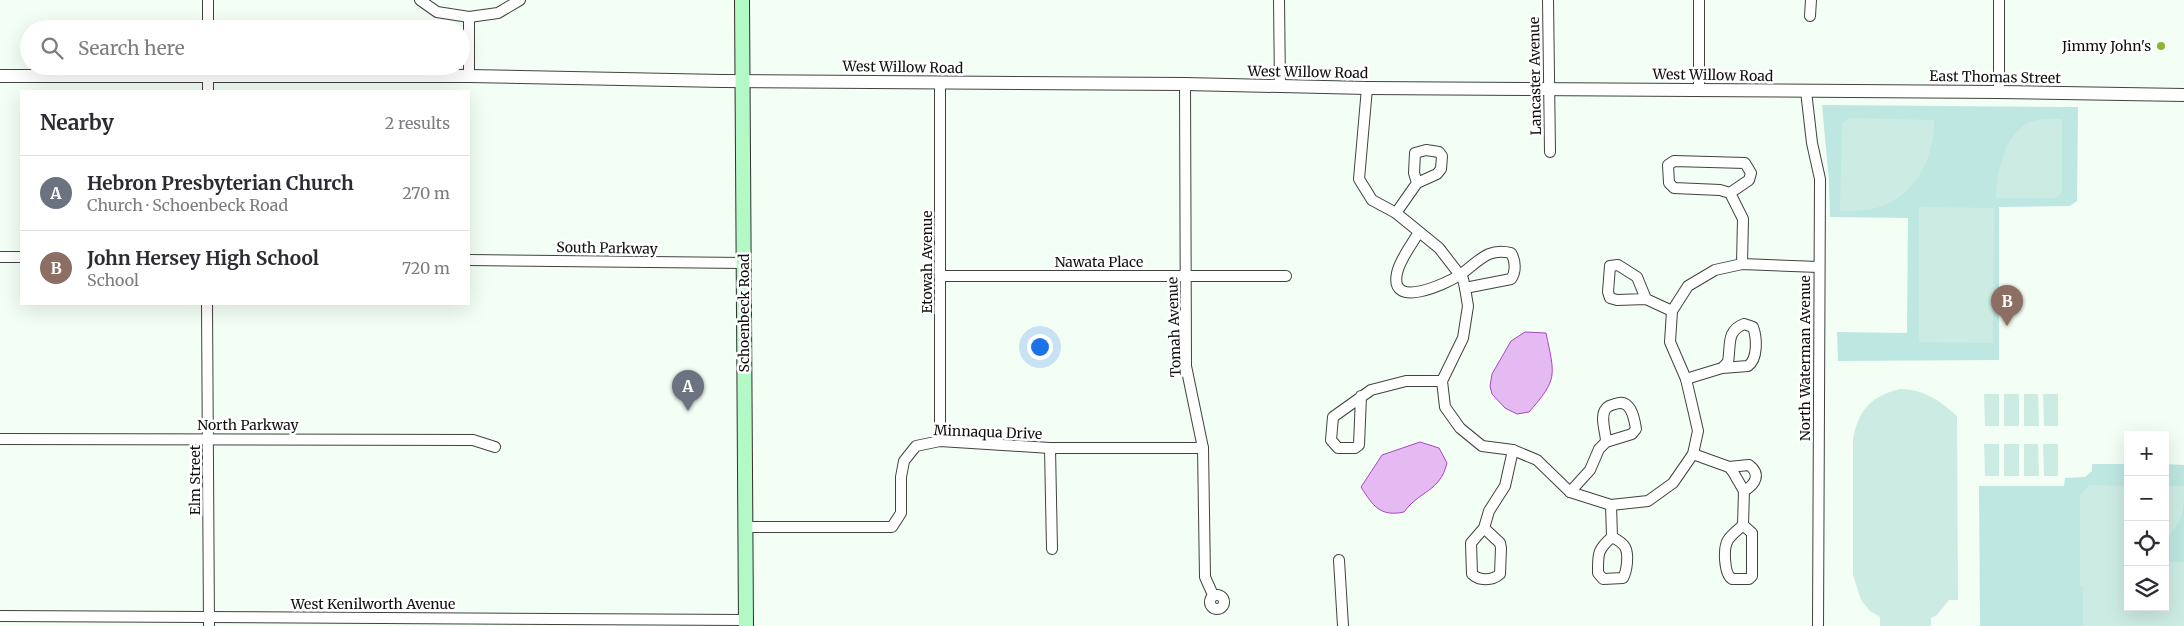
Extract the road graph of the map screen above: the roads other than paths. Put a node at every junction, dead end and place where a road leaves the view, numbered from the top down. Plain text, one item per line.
1 (208, 0) edge
2 (420, 0) edge
3 (520, 0) edge
4 (742, 0) edge
5 (1279, 0) edge
6 (1548, 0) edge
7 (1699, 0) edge
8 (1811, 0) edge
9 (1998, 0) edge
10 (1810, 16) dead end
11 (469, 17) joint
12 (208, 20) edge
13 (42, 75) edge
14 (208, 75) edge
15 (417, 75) edge
16 (0, 76) edge
17 (469, 76) joint
18 (743, 81) junction
19 (940, 83) junction
20 (1185, 84) junction
21 (1280, 86) junction
22 (1367, 88) junction
23 (1550, 88) junction
24 (208, 90) edge
25 (1700, 90) junction
26 (1806, 91) junction
27 (1999, 92) junction
28 (2184, 95) edge
29 (1550, 152) dead end
30 (1417, 183) dead end
31 (1730, 193) junction
32 (1396, 214) junction
33 (1419, 232) junction
34 (0, 257) edge
35 (20, 257) edge
36 (470, 260) edge
37 (744, 263) junction
38 (1742, 264) junction
39 (1819, 267) junction
40 (1460, 275) junction
41 (941, 276) junction
42 (1185, 276) junction
43 (1286, 276) dead end
44 (1465, 288) junction
45 (1646, 299) dead end
46 (208, 305) edge
47 (1672, 311) junction
48 (1722, 368) junction
49 (1686, 379) junction
50 (1442, 381) junction
51 (1361, 396) junction
52 (209, 438) junction
53 (0, 439) edge
54 (940, 441) junction
55 (1606, 442) dead end
56 (495, 447) dead end
57 (1050, 448) junction
58 (1204, 448) junction
59 (1513, 450) junction
60 (1693, 454) junction
61 (1729, 467) junction
62 (1744, 491) junction
63 (1570, 492) junction
64 (1611, 505) junction
65 (1743, 525) junction
66 (746, 527) junction
67 (1484, 528) junction
68 (1612, 536) dead end
69 (1052, 549) dead end
70 (1339, 560) dead end
71 (1213, 595) dead end
72 (0, 616) edge
73 (209, 622) edge
74 (746, 623) edge
75 (1343, 626) edge
76 (1818, 626) edge

1 - 12 street
2 - 11 street
3 - 11 street
4 - 18 main road, Schoenbeck Road
5 - 21 street
6 - 23 street, Lancaster Avenue
7 - 25 street
8 - 10 street
9 - 27 street
13 - 16 street, West Willow Road
14 - 24 street
15 - 17 street, West Willow Road
17 - 18 street, West Willow Road
18 - 19 street, West Willow Road
18 - 37 main road, Schoenbeck Road
19 - 20 street, West Willow Road
19 - 41 street, Etowah Avenue
20 - 21 street, West Willow Road
20 - 42 street, Tomah Avenue
21 - 22 street, West Willow Road
22 - 23 street, West Willow Road
22 - 32 street
23 - 25 street, West Willow Road
23 - 29 street, Lancaster Avenue
25 - 26 street, West Willow Road
26 - 27 street, East Thomas Street
26 - 39 street, North Waterman Avenue
27 - 28 street, East Thomas Street
30 - 32 street
31 - 31 street
31 - 38 street
32 - 33 street
33 - 40 street
33 - 40 street
34 - 35 street
36 - 37 street, South Parkway
37 - 66 main road, Schoenbeck Road
38 - 39 street
38 - 47 street
39 - 76 street, North Waterman Avenue
40 - 44 street
40 - 44 street
41 - 42 street, Nawata Place
41 - 54 street, Etowah Avenue
42 - 43 street, Nawata Place
42 - 58 street, Tomah Avenue
44 - 50 street
45 - 47 street
46 - 52 street, Elm Street
47 - 49 street
48 - 48 street
48 - 49 street
49 - 60 street
50 - 51 street
50 - 59 street
51 - 51 street
52 - 53 street, North Parkway
52 - 56 street, North Parkway
52 - 73 street, Elm Street
54 - 57 street, Minnaqua Drive
54 - 66 street, Minnaqua Drive
55 - 63 street
57 - 58 street, Minnaqua Drive
57 - 69 street
58 - 71 street, Tomah Avenue
59 - 63 street
59 - 67 street
60 - 61 street
60 - 64 street
61 - 62 street
61 - 62 street
62 - 65 street
63 - 64 street
64 - 68 street
65 - 65 street
66 - 74 main road, Schoenbeck Road
67 - 67 street
70 - 75 street
72 - 73 street, West Kenilworth Avenue
73 - 74 street, West Kenilworth Avenue

